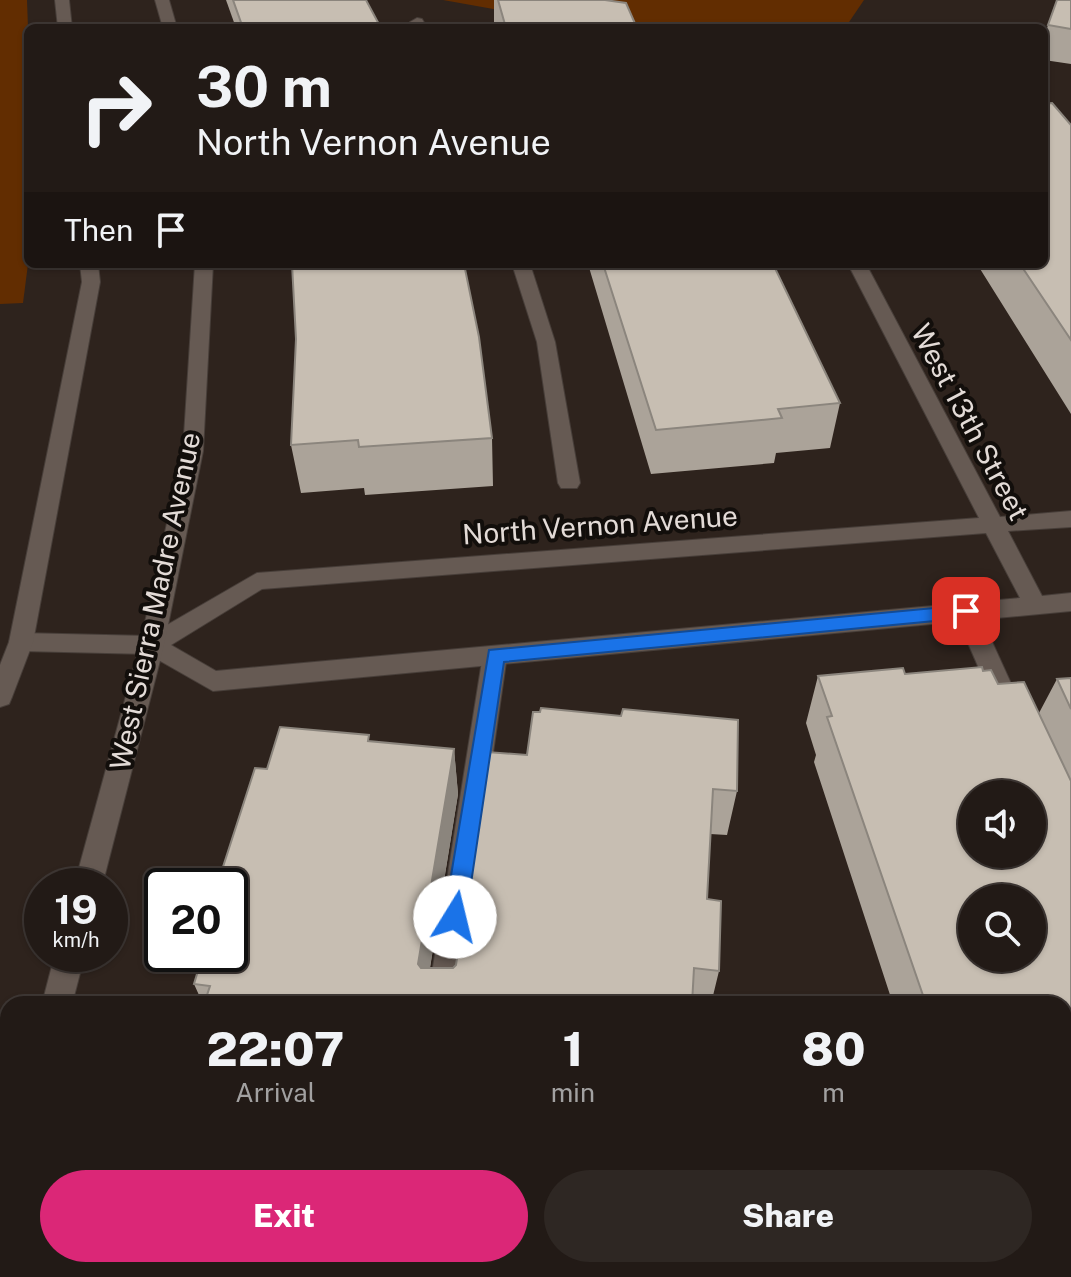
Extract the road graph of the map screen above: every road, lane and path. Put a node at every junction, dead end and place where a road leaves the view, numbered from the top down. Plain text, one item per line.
1 (62, 0) edge
2 (162, 0) edge
3 (65, 24) edge
4 (169, 24) edge
5 (89, 268) edge
6 (204, 268) edge
7 (522, 268) edge
8 (859, 268) edge
9 (569, 483) dead end
10 (1071, 519) edge
11 (993, 526) junction
12 (1071, 602) edge
13 (1035, 605) junction
14 (966, 611) junction
15 (21, 642) junction
16 (152, 645) junction
17 (495, 655) junction
18 (0, 697) edge
19 (1021, 735) edge
20 (93, 868) edge
21 (65, 972) edge
22 (59, 996) edge
23 (443, 996) edge

1 - 3 street
2 - 4 street
5 - 15 street
6 - 16 street, West Sierra Madre Avenue
7 - 9 street
8 - 11 street, West 13th Street
10 - 11 street, North Vernon Avenue
11 - 13 street, West 13th Street
11 - 16 street, North Vernon Avenue
12 - 13 street
13 - 14 street
14 - 17 street
14 - 19 street
15 - 16 street
15 - 18 street
16 - 17 street
16 - 20 street, West Sierra Madre Avenue
17 - 23 street
21 - 22 street

